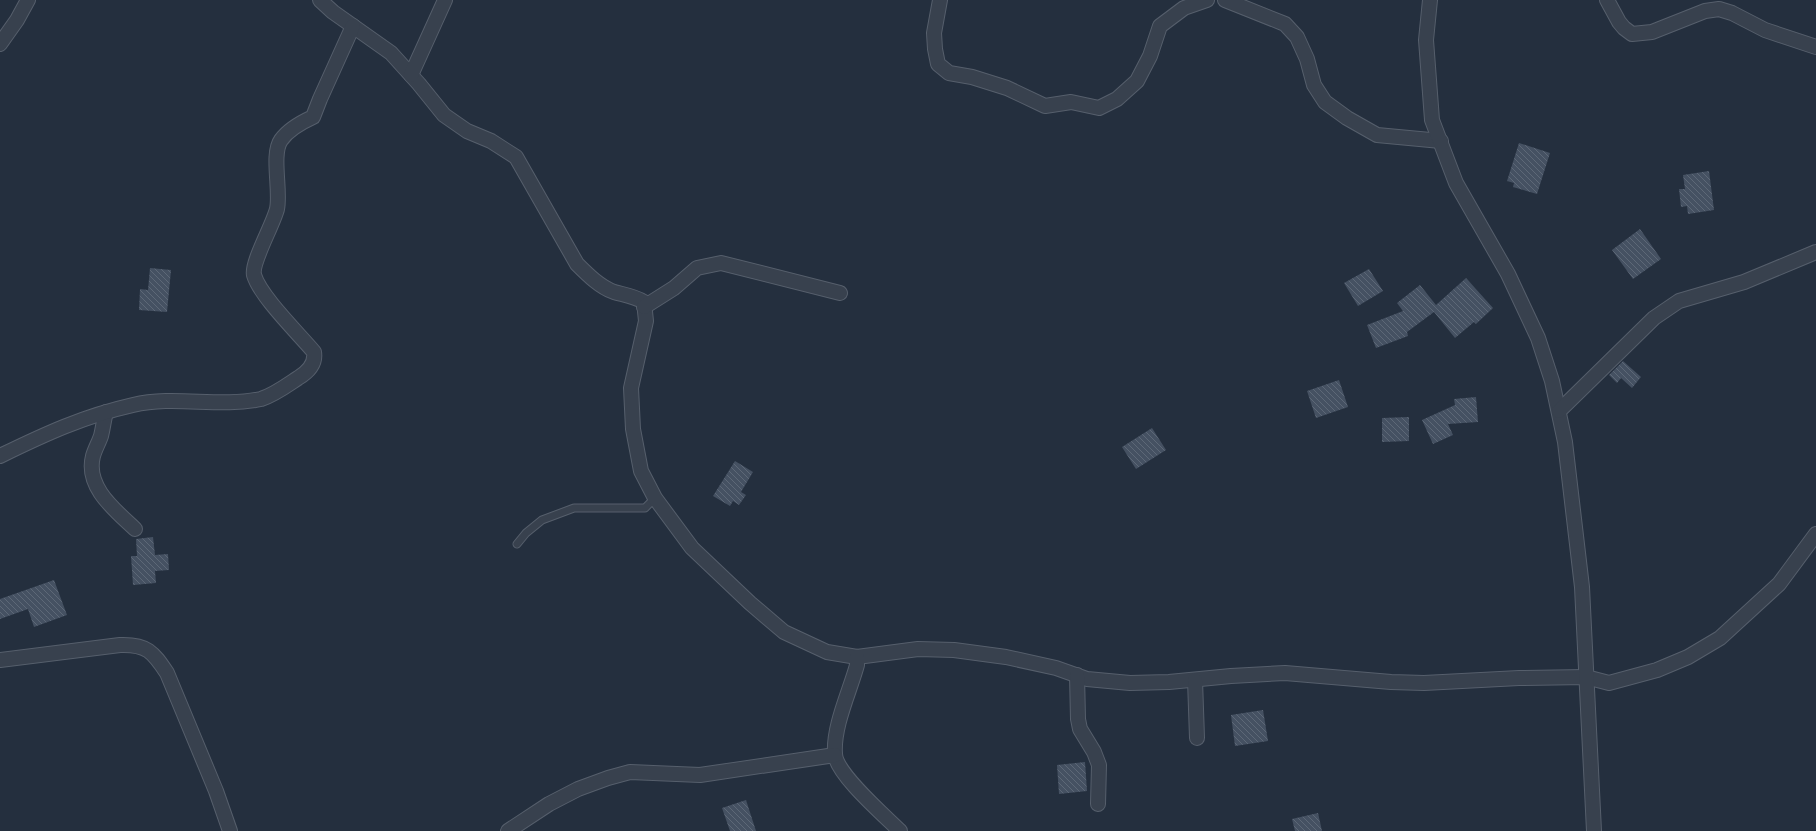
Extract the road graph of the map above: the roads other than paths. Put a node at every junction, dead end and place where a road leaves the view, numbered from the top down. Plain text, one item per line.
1 (28, 0) edge
2 (320, 0) edge
3 (445, 0) edge
4 (940, 0) edge
5 (1207, 0) edge
6 (1430, 0) edge
7 (1607, 0) edge
8 (1236, 2) edge
9 (353, 26) junction
10 (0, 44) edge
11 (1816, 47) edge
12 (411, 75) junction
13 (1441, 141) junction
14 (1816, 252) edge
15 (840, 293) dead end
16 (644, 307) junction
17 (1558, 411) junction
18 (106, 412) junction
19 (0, 456) edge
20 (655, 498) junction
21 (135, 529) dead end
22 (1816, 534) edge
23 (517, 544) dead end
24 (858, 657) junction
25 (0, 660) edge
26 (1077, 675) junction
27 (1586, 677) junction
28 (1195, 680) junction
29 (1197, 738) dead end
30 (835, 754) junction
31 (1098, 804) dead end
32 (230, 831) edge
33 (508, 831) edge
34 (900, 831) edge
35 (1594, 831) edge

1 - 10 street
2 - 9 street
3 - 12 street
4 - 5 street
6 - 13 street
7 - 11 street
8 - 13 street
9 - 12 street
9 - 18 street
12 - 16 street
13 - 17 street
14 - 17 street
15 - 16 street
16 - 20 street
17 - 27 street
18 - 19 street
18 - 21 street
20 - 23 lane
20 - 24 street
22 - 27 street
24 - 26 street
24 - 30 street
25 - 32 street
26 - 28 street
26 - 31 street
27 - 28 street
27 - 35 street
28 - 29 street
30 - 33 street
30 - 34 street

